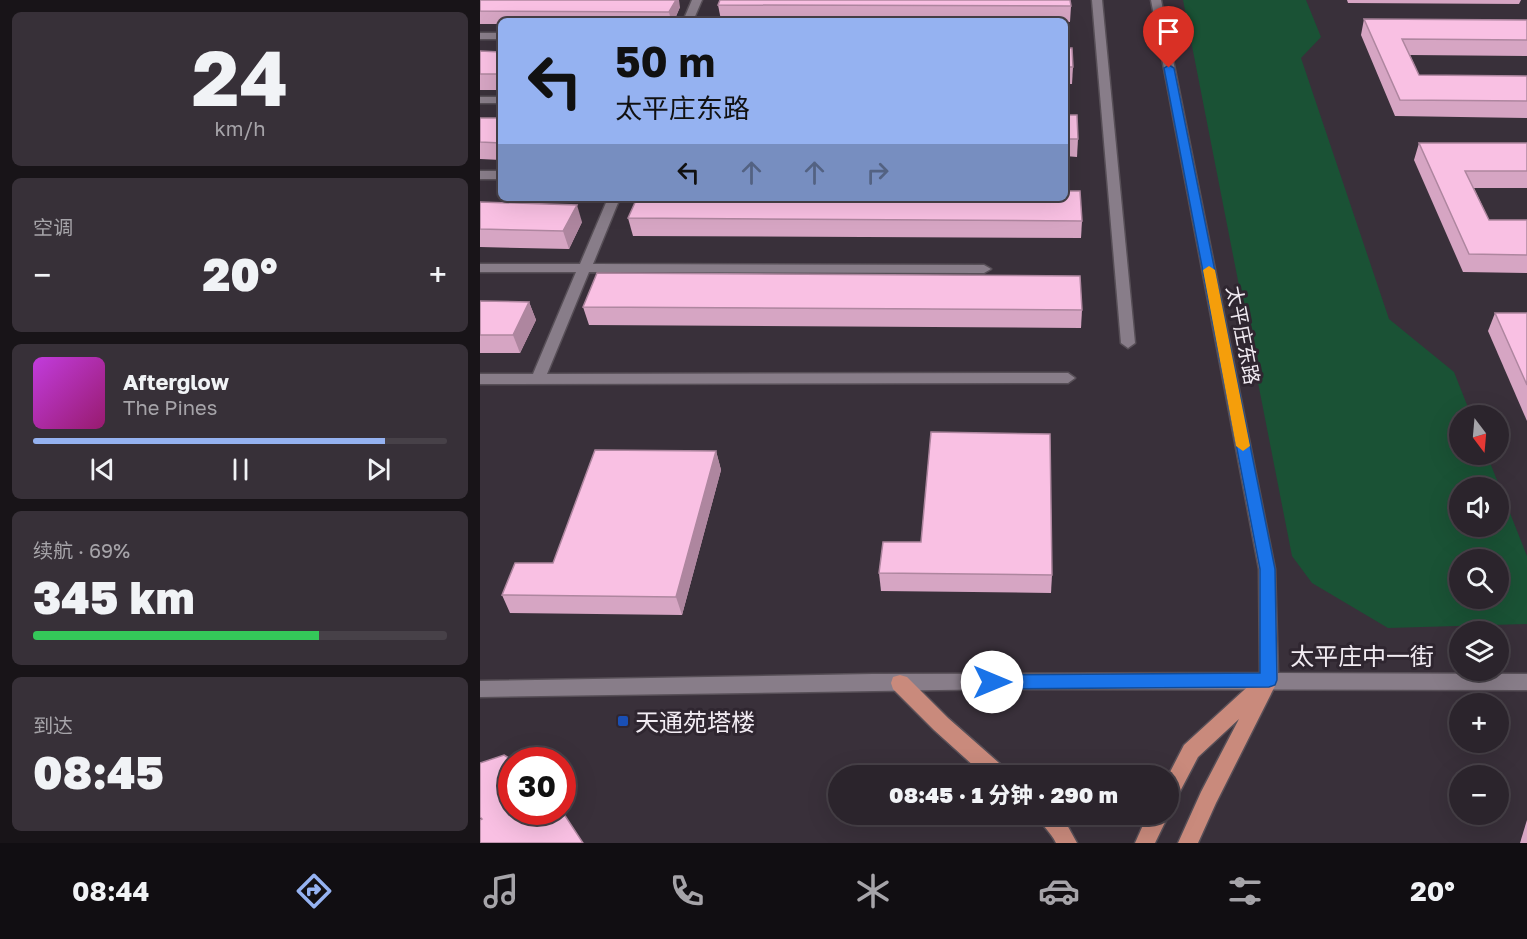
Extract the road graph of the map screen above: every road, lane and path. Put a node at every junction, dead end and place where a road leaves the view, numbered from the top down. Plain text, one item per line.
1 (697, 0) edge
2 (1097, 0) edge
3 (1156, 0) edge
4 (689, 18) edge
5 (480, 36) edge
6 (498, 36) edge
7 (480, 100) edge
8 (498, 100) edge
9 (480, 175) edge
10 (498, 175) edge
11 (613, 201) edge
12 (480, 268) edge
13 (984, 269) dead end
14 (584, 270) junction
15 (1128, 343) dead end
16 (1068, 378) dead end
17 (480, 379) edge
18 (538, 379) junction
19 (1269, 680) junction
20 (1527, 682) edge
21 (900, 683) junction
22 (480, 689) edge
23 (988, 765) edge
24 (1179, 774) edge
25 (1058, 825) edge
26 (1154, 825) edge
27 (1067, 843) edge
28 (1145, 843) edge
29 (1188, 843) edge

1 - 4 street
2 - 15 street
3 - 19 street, 太平庄东路
5 - 6 street
7 - 8 street
9 - 10 street
11 - 14 street
12 - 14 street
13 - 14 street
14 - 18 street
16 - 18 street
17 - 18 street
19 - 20 street, 太平庄中一街
19 - 21 street, 太平庄中一街
19 - 24 main road
19 - 29 main road, 太平庄东路
21 - 22 street, 太平庄中一街
21 - 23 main road
25 - 27 main road
26 - 28 main road

